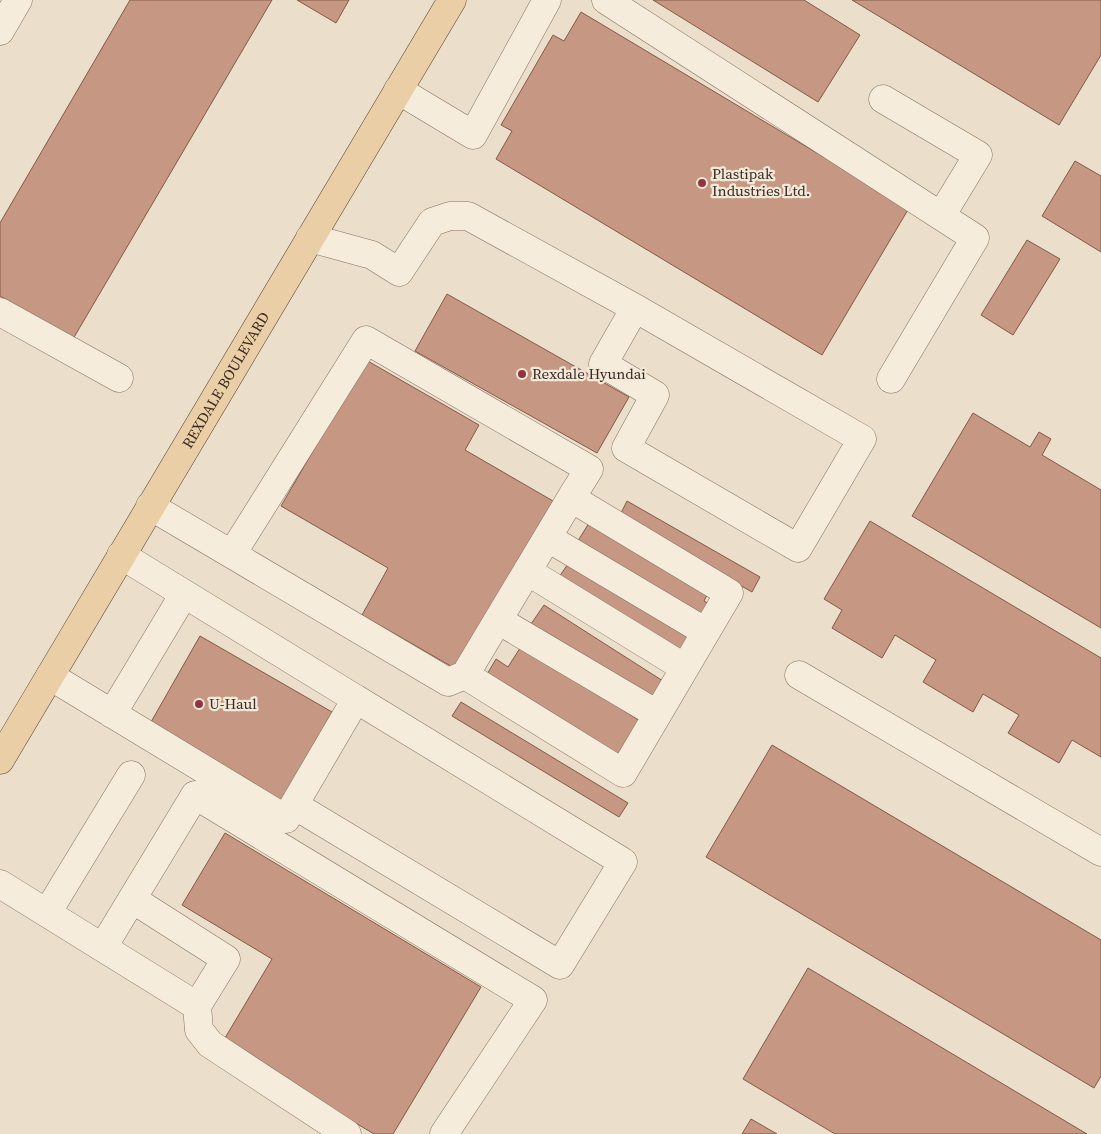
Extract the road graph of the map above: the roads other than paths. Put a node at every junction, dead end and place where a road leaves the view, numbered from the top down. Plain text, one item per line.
1 (18, 0) edge
2 (452, 0) edge
3 (547, 0) edge
4 (606, 0) edge
5 (0, 31) edge
6 (398, 90) junction
7 (883, 99) dead end
8 (941, 216) junction
9 (310, 238) junction
10 (635, 308) junction
11 (0, 312) edge
12 (119, 378) dead end
13 (891, 378) dead end
14 (571, 498) junction
15 (150, 506) junction
16 (548, 538) junction
17 (232, 554) junction
18 (121, 555) junction
19 (527, 571) junction
20 (184, 594) junction
21 (498, 620) junction
22 (706, 632) junction
23 (685, 668) junction
24 (799, 675) dead end
25 (50, 676) junction
26 (465, 676) junction
27 (356, 699) junction
28 (112, 714) junction
29 (657, 714) junction
30 (0, 760) edge
31 (131, 775) dead end
32 (294, 805) junction
33 (1101, 852) edge
34 (0, 884) edge
35 (132, 899) junction
36 (47, 913) junction
37 (103, 947) junction
38 (197, 1006) junction
39 (331, 1130) edge
40 (444, 1134) edge

1 - 5 lane
2 - 6 main road, REXDALE BOULEVARD
3 - 6 lane
4 - 8 lane
6 - 9 main road, REXDALE BOULEVARD
7 - 8 lane
8 - 13 lane
9 - 10 lane
9 - 15 main road, REXDALE BOULEVARD
10 - 10 lane
11 - 12 lane
14 - 16 lane
14 - 17 lane
14 - 22 lane
15 - 17 lane
15 - 18 main road, REXDALE BOULEVARD
16 - 19 lane
16 - 22 lane
17 - 26 lane
18 - 20 lane
18 - 25 main road, REXDALE BOULEVARD
19 - 21 lane
19 - 23 lane
20 - 27 lane
20 - 28 lane
21 - 26 lane
21 - 29 lane
22 - 23 lane
23 - 29 lane
24 - 33 lane
25 - 28 lane
25 - 30 main road, REXDALE BOULEVARD
26 - 29 lane
27 - 32 lane
27 - 32 lane
28 - 32 lane
31 - 36 lane
34 - 36 lane
35 - 37 lane
35 - 38 lane
35 - 40 lane
36 - 37 lane
37 - 38 lane
38 - 39 lane

